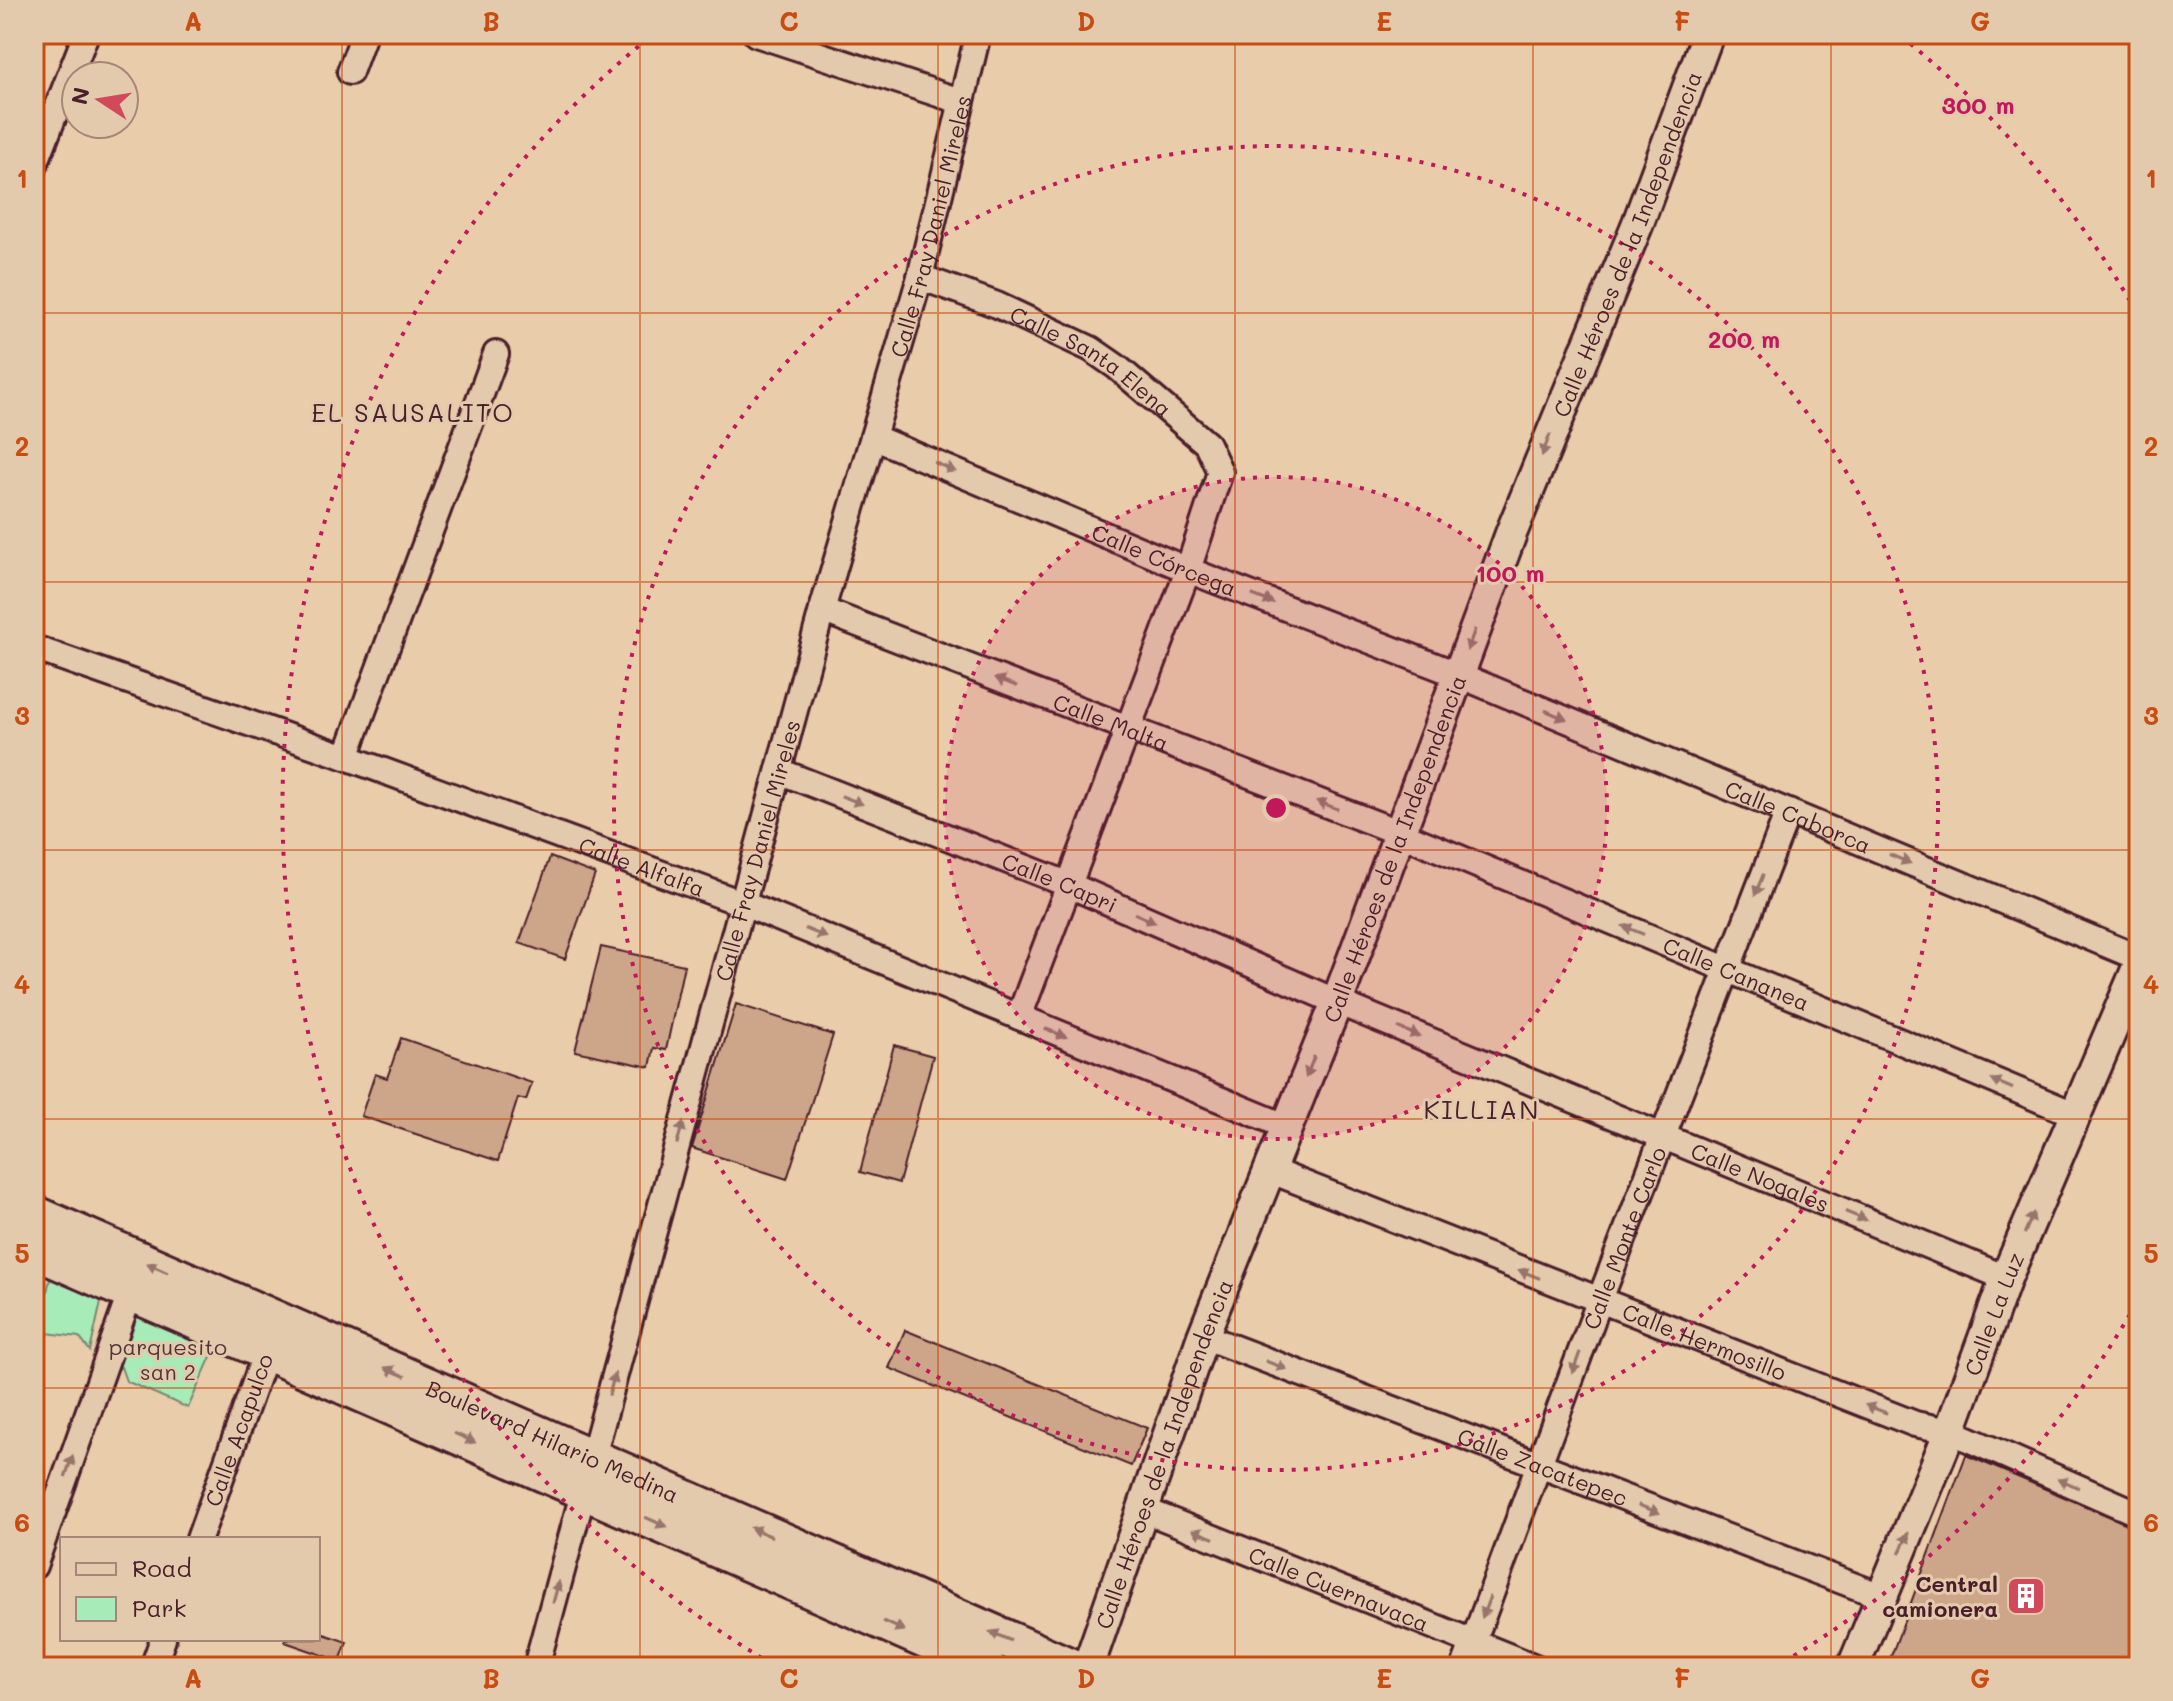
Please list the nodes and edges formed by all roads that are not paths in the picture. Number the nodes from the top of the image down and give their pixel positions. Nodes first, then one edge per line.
1 (86, 34) edge
2 (364, 34) edge
3 (756, 34) edge
4 (978, 34) edge
5 (1708, 34) edge
6 (350, 72) dead end
7 (960, 101) junction
8 (34, 167) edge
9 (920, 277) junction
10 (496, 354) dead end
11 (873, 437) junction
12 (1188, 570) junction
13 (822, 610) junction
14 (34, 648) edge
15 (1459, 675) junction
16 (1127, 729) junction
17 (346, 757) junction
18 (779, 771) junction
19 (1788, 812) junction
20 (1400, 833) junction
21 (1067, 884) junction
22 (744, 904) junction
23 (2139, 958) edge
24 (2139, 965) edge
25 (1726, 968) junction
26 (1337, 1002) junction
27 (1019, 1017) junction
28 (2074, 1114) junction
29 (1285, 1126) junction
30 (1663, 1138) junction
31 (1269, 1170) junction
32 (34, 1214) edge
33 (34, 1250) edge
34 (2006, 1278) junction
35 (130, 1294) junction
36 (1599, 1302) junction
37 (272, 1336) junction
38 (1203, 1336) junction
39 (1950, 1431) junction
40 (1538, 1467) junction
41 (588, 1475) junction
42 (1144, 1510) junction
43 (2139, 1514) edge
44 (200, 1537) edge
45 (34, 1566) edge
46 (1881, 1596) junction
47 (162, 1641) edge
48 (1473, 1642) junction
49 (153, 1667) edge
50 (537, 1667) edge
51 (987, 1667) edge
52 (1071, 1667) edge
53 (1088, 1667) edge
54 (1464, 1667) edge
55 (1535, 1667) edge
56 (1853, 1667) edge

1 - 8 street
2 - 6 street
3 - 7 street
4 - 7 street, Calle Fray Daniel Mireles
5 -> 15 street, Calle Héroes de la Independencia
7 - 9 street, Calle Fray Daniel Mireles
9 - 11 street, Calle Fray Daniel Mireles
9 - 12 street, Calle Santa Elena
10 - 17 street
11 -> 12 street, Calle Córcega
11 - 13 street, Calle Fray Daniel Mireles
12 -> 15 street, Calle Córcega
12 - 16 street
16 -> 13 street, Calle Malta
13 - 18 street, Calle Fray Daniel Mireles
14 - 17 street, Calle Alfalfa
15 -> 19 street, Calle Caborca
15 - 20 street, Calle Héroes de la Independencia
20 -> 16 street, Calle Malta
16 - 21 street
17 - 22 street, Calle Alfalfa
18 -> 21 street, Calle Capri
18 - 22 street, Calle Fray Daniel Mireles
19 -> 23 street, Calle Caborca
19 -> 25 street, Calle Monte Carlo
25 -> 20 street, Calle Cananea
20 - 26 street, Calle Héroes de la Independencia
21 -> 26 street, Calle Capri
21 - 27 street
22 -> 27 street, Calle Alfalfa
41 -> 22 street, Calle Fray Daniel Mireles
24 - 28 street, Calle La Luz
28 -> 25 street, Calle Cananea
25 - 30 street, Calle Monte Carlo
26 -> 29 street, Calle Héroes de la Independencia
26 -> 30 street, Calle Nogales
27 -> 29 street, Calle Alfalfa
34 -> 28 street, Calle La Luz
29 - 31 street, Calle Héroes de la Independencia
30 -> 34 street, Calle Nogales
30 - 36 street, Calle Monte Carlo
36 -> 31 street, Calle Hermosillo
31 - 38 street, Calle Héroes de la Independencia
37 -> 32 main road, Boulevard Hilario Medina
33 - 35 main road, Boulevard Hilario Medina
34 - 39 street, Calle La Luz
35 - 37 main road, Boulevard Hilario Medina
45 -> 35 street
39 -> 36 street, Calle Hermosillo
36 -> 40 street, Calle Monte Carlo
37 - 41 main road, Boulevard Hilario Medina
37 - 44 street, Calle Acapulco
38 -> 40 street, Calle Zacatepec
38 - 42 street, Calle Héroes de la Independencia
43 -> 39 street, Calle Hermosillo
46 -> 39 street, Calle La Luz
40 -> 46 street, Calle Zacatepec
40 -> 48 street, Calle Monte Carlo
50 -> 41 street, Calle Fray Daniel Mireles
41 -> 51 main road, Boulevard Hilario Medina
52 -> 41 main road, Boulevard Hilario Medina
48 -> 42 street, Calle Cuernavaca
42 - 53 street, Calle Héroes de la Independencia
46 - 56 street, Calle La Luz
47 - 49 street
48 - 54 street, Calle Monte Carlo
48 - 55 street, Calle Cuernavaca

